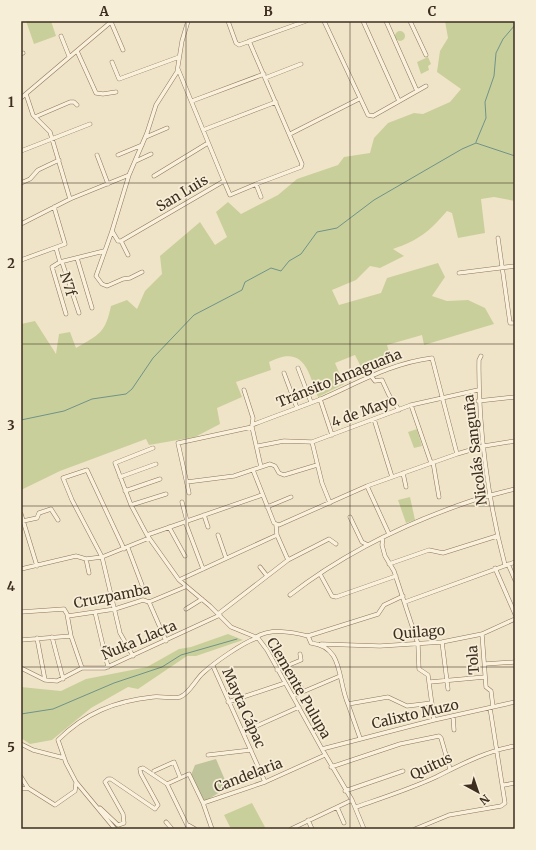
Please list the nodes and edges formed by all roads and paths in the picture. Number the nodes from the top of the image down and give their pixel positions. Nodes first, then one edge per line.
1 (112, 21) edge
2 (188, 21) edge
3 (228, 21) edge
4 (306, 21) edge
5 (324, 21) edge
6 (363, 21) edge
7 (386, 21) edge
8 (410, 21) edge
9 (299, 22) edge
10 (61, 36) dead end
11 (249, 41) junction
12 (122, 50) dead end
13 (77, 51) junction
14 (426, 55) dead end
15 (69, 56) junction
16 (179, 57) junction
17 (112, 62) dead end
18 (301, 64) dead end
19 (178, 69) junction
20 (265, 76) junction
21 (426, 86) dead end
22 (417, 91) junction
23 (116, 92) dead end
24 (26, 94) junction
25 (21, 97) edge
26 (359, 99) junction
27 (192, 101) junction
28 (399, 101) junction
29 (276, 102) junction
30 (77, 105) dead end
31 (35, 117) junction
32 (90, 124) dead end
33 (167, 128) dead end
34 (203, 130) junction
35 (290, 134) junction
36 (145, 138) junction
37 (53, 139) junction
38 (208, 143) junction
39 (142, 145) junction
40 (21, 150) edge
41 (97, 154) dead end
42 (151, 154) dead end
43 (118, 155) dead end
44 (59, 160) junction
45 (136, 161) junction
46 (129, 175) junction
47 (154, 176) dead end
48 (224, 181) junction
49 (21, 183) edge
50 (108, 184) junction
51 (256, 184) junction
52 (261, 197) dead end
53 (70, 199) junction
54 (54, 207) junction
55 (21, 224) edge
56 (112, 231) junction
57 (498, 238) dead end
58 (121, 241) junction
59 (56, 248) junction
60 (104, 251) junction
61 (128, 255) dead end
62 (77, 258) junction
63 (21, 260) edge
64 (61, 262) junction
65 (515, 266) edge
66 (503, 268) junction
67 (142, 272) dead end
68 (459, 273) dead end
69 (92, 308) dead end
70 (79, 313) dead end
71 (66, 314) dead end
72 (515, 323) edge
73 (481, 356) dead end
74 (298, 368) dead end
75 (284, 373) dead end
76 (371, 376) junction
77 (244, 390) dead end
78 (478, 390) junction
79 (515, 397) edge
80 (444, 398) junction
81 (320, 399) junction
82 (478, 401) junction
83 (311, 402) junction
84 (411, 405) junction
85 (297, 408) junction
86 (399, 410) junction
87 (374, 419) junction
88 (252, 426) junction
89 (332, 435) junction
90 (515, 441) edge
91 (312, 442) junction
92 (258, 446) junction
93 (484, 446) junction
94 (153, 448) dead end
95 (457, 454) junction
96 (432, 463) junction
97 (156, 464) dead end
98 (318, 465) junction
99 (262, 467) junction
100 (253, 470) junction
101 (403, 473) junction
102 (120, 477) junction
103 (392, 477) junction
104 (160, 479) dead end
105 (187, 482) junction
106 (367, 486) junction
107 (406, 487) dead end
108 (515, 489) edge
109 (125, 491) junction
110 (189, 492) dead end
111 (166, 494) dead end
112 (262, 495) junction
113 (490, 495) junction
114 (291, 497) dead end
115 (439, 497) dead end
116 (182, 502) dead end
117 (330, 503) junction
118 (131, 505) junction
119 (267, 507) junction
120 (21, 514) edge
121 (204, 515) junction
122 (350, 517) dead end
123 (58, 520) dead end
124 (23, 521) junction
125 (187, 521) junction
126 (276, 525) junction
127 (169, 527) junction
128 (208, 527) dead end
129 (389, 534) junction
130 (277, 535) junction
131 (218, 536) dead end
132 (497, 536) junction
133 (148, 537) junction
134 (383, 537) junction
135 (336, 544) dead end
136 (368, 545) junction
137 (126, 548) junction
138 (185, 556) dead end
139 (102, 557) junction
140 (226, 558) junction
141 (86, 559) junction
142 (288, 560) junction
143 (515, 562) edge
144 (389, 564) junction
145 (506, 564) junction
146 (37, 566) junction
147 (260, 567) dead end
148 (495, 568) junction
149 (21, 569) edge
150 (203, 569) junction
151 (88, 573) dead end
152 (320, 574) junction
153 (267, 576) junction
154 (396, 576) junction
155 (179, 580) junction
156 (515, 580) edge
157 (142, 585) dead end
158 (185, 586) junction
159 (290, 595) dead end
160 (403, 596) junction
161 (202, 599) junction
162 (149, 602) junction
163 (405, 602) junction
164 (114, 609) junction
165 (186, 609) dead end
166 (21, 612) edge
167 (96, 612) junction
168 (219, 614) junction
169 (515, 614) edge
170 (68, 616) junction
171 (515, 619) edge
172 (482, 634) junction
173 (71, 636) junction
174 (308, 636) junction
175 (52, 637) junction
176 (257, 637) junction
177 (37, 638) junction
178 (21, 640) edge
179 (166, 641) junction
180 (442, 642) junction
181 (321, 644) junction
182 (418, 644) junction
183 (300, 654) dead end
184 (133, 656) junction
185 (515, 662) edge
186 (485, 664) junction
187 (213, 666) junction
188 (108, 667) junction
189 (21, 668) edge
190 (82, 668) junction
191 (277, 670) junction
192 (340, 676) junction
193 (485, 677) junction
194 (63, 679) junction
195 (447, 679) junction
196 (45, 680) junction
197 (298, 682) dead end
198 (430, 682) junction
199 (285, 683) junction
200 (448, 689) dead end
201 (303, 692) junction
202 (292, 696) junction
203 (228, 702) junction
204 (515, 702) edge
205 (432, 703) junction
206 (348, 704) junction
207 (299, 707) junction
208 (491, 707) junction
209 (453, 716) junction
210 (434, 720) junction
211 (454, 730) dead end
212 (243, 732) junction
213 (360, 738) junction
214 (21, 744) edge
215 (515, 746) edge
216 (322, 749) junction
217 (251, 750) junction
218 (496, 750) junction
219 (208, 755) dead end
220 (325, 755) junction
221 (64, 758) junction
222 (332, 767) junction
223 (450, 770) junction
224 (154, 771) dead end
225 (403, 771) dead end
226 (21, 777) edge
227 (180, 777) junction
228 (76, 782) junction
229 (265, 782) junction
230 (515, 783) edge
231 (167, 784) junction
232 (504, 785) junction
233 (28, 788) junction
234 (21, 789) edge
235 (345, 791) junction
236 (352, 800) junction
237 (94, 802) junction
238 (204, 803) junction
239 (337, 807) junction
240 (356, 807) junction
241 (308, 820) junction
242 (166, 822) dead end
243 (344, 823) dead end
244 (188, 827) edge
245 (115, 829) edge
246 (172, 829) edge
247 (195, 829) edge
248 (212, 829) edge
249 (291, 829) edge
250 (312, 829) edge
251 (364, 829) edge
252 (414, 829) edge

1 - 12 street
1 - 13 street
2 - 16 street
3 - 11 street
4 - 9 street
5 - 26 street
6 - 28 street
7 - 22 street
8 - 14 street
9 - 11 street
10 - 15 street
11 - 20 street
13 - 15 street
13 - 23 street
15 - 24 street
16 - 17 street
16 - 19 street
18 - 20 street
19 - 27 street, San Luis
19 - 36 street
20 - 27 street
20 - 29 street
21 - 22 street
22 - 28 street
24 - 25 street
24 - 31 street
26 - 28 street
26 - 35 street
27 - 34 street, San Luis
29 - 34 street
29 - 35 street
30 - 31 street
31 - 37 street
32 - 37 street
33 - 36 street
34 - 38 street, San Luis
35 - 51 street
36 - 39 street
37 - 40 street
37 - 44 street
38 - 47 street
38 - 48 street, San Luis
39 - 43 street
39 - 45 street
41 - 50 street
42 - 45 street
44 - 49 street
44 - 53 street
45 - 46 street
46 - 50 street
46 - 56 street
48 - 51 street
48 - 58 street, San Luis
50 - 53 street
51 - 52 street
53 - 54 street
54 - 55 street
54 - 59 street
56 - 58 street
56 - 60 street
57 - 66 street
58 - 61 street
59 - 63 street
59 - 64 street
60 - 62 street, N7f
60 - 67 street
62 - 64 street, N7f
62 - 69 street
64 - 70 street
64 - 71 street, N7f
65 - 66 street
66 - 68 street
66 - 72 street
73 - 78 street, Nicolás Sanguña
74 - 83 street
75 - 85 street
76 - 80 street, Tránsito Amaguaña
76 - 81 street, Tránsito Amaguaña
76 - 86 street
77 - 88 street
78 - 80 street, 4 de Mayo
78 - 82 street, Nicolás Sanguña
79 - 82 street
80 - 84 street, 4 de Mayo
80 - 95 street
81 - 83 street, Tránsito Amaguaña
81 - 89 street
82 - 93 street, Nicolás Sanguña
83 - 85 street, Tránsito Amaguaña
84 - 86 street, 4 de Mayo
84 - 96 street
85 - 88 street, Tránsito Amaguaña
86 - 87 street, 4 de Mayo
87 - 89 street, 4 de Mayo
87 - 103 street
88 - 92 street
88 - 105 street, Tránsito Amaguaña
89 - 91 street, 4 de Mayo
90 - 93 street
91 - 92 street, 4 de Mayo
91 - 98 street
92 - 99 street
93 - 95 street
93 - 113 street, Nicolás Sanguña
94 - 102 street, Clemente Pulupa
95 - 96 street
96 - 101 street
96 - 115 street
97 - 102 street
98 - 99 street
98 - 117 street
99 - 100 street
100 - 105 street
100 - 112 street
101 - 103 street
101 - 107 street
102 - 109 street, Clemente Pulupa
103 - 106 street
104 - 109 street
105 - 110 street
106 - 117 street
106 - 129 street
108 - 113 street
109 - 118 street, Clemente Pulupa
111 - 118 street
112 - 119 street
112 - 121 street
113 - 129 street
113 - 132 street, Nicolás Sanguña
114 - 119 street
116 - 125 street
117 - 126 street
118 - 133 street, Clemente Pulupa
119 - 126 street
120 - 124 street
121 - 125 street
121 - 128 street
122 - 136 street
123 - 124 street
124 - 146 street
125 - 127 street
125 - 150 street
126 - 130 street
127 - 133 street
127 - 138 street
129 - 134 street
130 - 140 street
130 - 142 street
131 - 140 street
132 - 144 street
132 - 145 street, Nicolás Sanguña
133 - 137 street
133 - 155 street, Clemente Pulupa
134 - 136 street
134 - 144 street
135 - 142 street, Ñuka Llacta
136 - 152 street
137 - 139 street
137 - 139 street
137 - 157 street
139 - 141 street
139 - 164 street
140 - 150 street
141 - 146 street
141 - 151 street
142 - 153 street, Ñuka Llacta
143 - 145 street
144 - 154 street
145 - 148 street
145 - 156 street, Nicolás Sanguña
146 - 149 street
147 - 153 street
148 - 163 street
148 - 169 street
150 - 155 street
152 - 154 street
152 - 159 street
153 - 168 street, Ñuka Llacta
154 - 160 street
155 - 158 street, Clemente Pulupa
158 - 161 street, Clemente Pulupa
158 - 162 street, Cruzpamba
160 - 163 street
160 - 174 street
161 - 165 street
161 - 168 street, Clemente Pulupa
162 - 164 street, Cruzpamba
162 - 179 street
163 - 182 street
164 - 167 street, Cruzpamba
164 - 184 street
166 - 170 street, Cruzpamba
167 - 170 street, Cruzpamba
167 - 188 street
168 - 176 street, Clemente Pulupa
168 - 179 street, Ñuka Llacta
170 - 173 street
171 - 172 street, Quilago
172 - 180 street, Quilago
172 - 186 street, Tola
173 - 175 street
173 - 190 street
174 - 176 street
174 - 181 street
175 - 177 street
175 - 194 street
176 - 187 street
176 - 191 street, Clemente Pulupa
177 - 178 street
177 - 196 street
179 - 184 street, Ñuka Llacta
180 - 182 street, Quilago
180 - 195 street
181 - 182 street, Quilago
181 - 192 street
182 - 198 street
183 - 191 street
184 - 188 street, Ñuka Llacta
185 - 186 street
186 - 193 street, Tola
187 - 203 street, Mayta Cápac
187 - 221 street
188 - 190 street, Ñuka Llacta
189 - 196 street, Ñuka Llacta
190 - 194 street, Ñuka Llacta
191 - 199 street, Clemente Pulupa
192 - 201 street
192 - 206 street
193 - 195 street
193 - 208 street, Tola
194 - 196 street, Ñuka Llacta
195 - 198 street
195 - 200 street
197 - 201 street
198 - 205 street
199 - 202 street, Clemente Pulupa
199 - 203 street
201 - 202 street
202 - 207 street, Clemente Pulupa
203 - 212 street, Mayta Cápac
204 - 208 street, Calixto Muzo
205 - 206 street
205 - 210 street
206 - 213 street
207 - 212 street
207 - 216 street, Clemente Pulupa
208 - 209 street, Calixto Muzo
208 - 218 street, Tola
209 - 210 street, Calixto Muzo
209 - 211 street
210 - 213 street, Calixto Muzo
212 - 217 street, Mayta Cápac
213 - 216 street, Calixto Muzo
214 - 221 street
215 - 218 street, Quitus
216 - 220 street, Clemente Pulupa
217 - 219 street
217 - 229 street, Mayta Cápac
218 - 223 street, Quitus
218 - 232 street, Tola
220 - 222 street, Clemente Pulupa
220 - 229 street, Candelaria
221 - 228 street
222 - 223 street
222 - 235 street, Clemente Pulupa
223 - 240 street, Quitus
224 - 227 street
225 - 235 street
226 - 233 street
227 - 231 street
227 - 238 street
228 - 233 street
228 - 237 street
229 - 238 street, Candelaria
230 - 232 street
231 - 237 street
231 - 244 street
232 - 252 street, Tola
233 - 234 street
235 - 236 street, Clemente Pulupa
236 - 239 street
236 - 240 street, Clemente Pulupa
237 - 245 street
238 - 248 street, Candelaria
239 - 241 street
239 - 243 street
240 - 251 street, Clemente Pulupa
241 - 249 street
241 - 250 street
242 - 246 street
244 - 247 street

